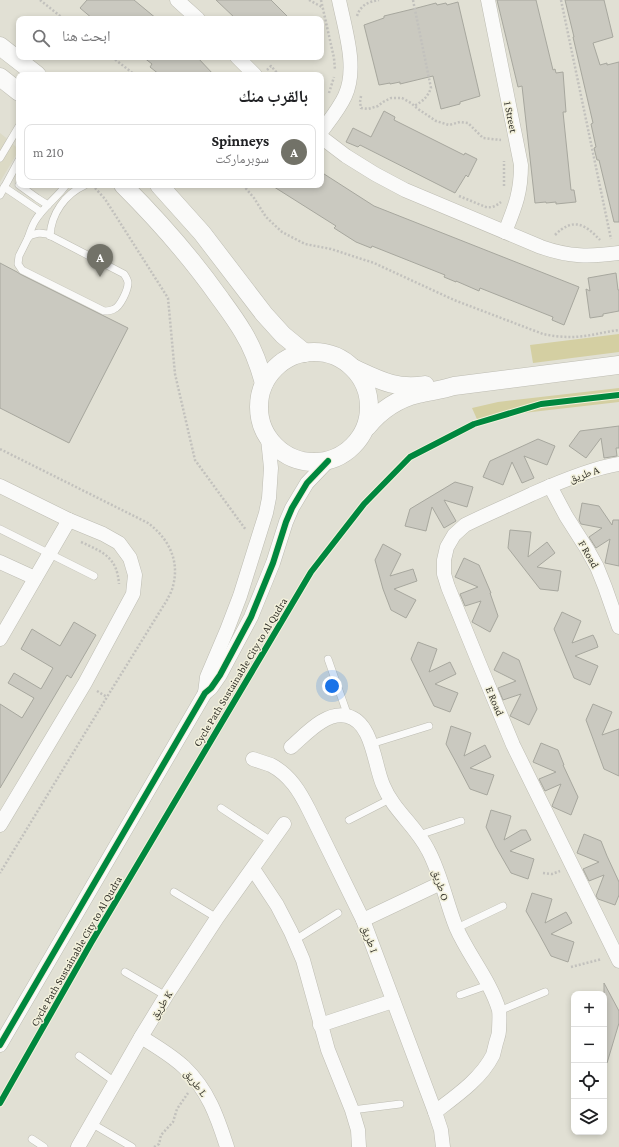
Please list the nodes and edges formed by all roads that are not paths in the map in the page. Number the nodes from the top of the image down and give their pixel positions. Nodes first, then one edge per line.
1 (177, 0) edge
2 (339, 0) edge
3 (488, 0) edge
4 (195, 16) edge
5 (0, 46) edge
6 (16, 59) edge
7 (18, 60) edge
8 (242, 60) edge
9 (33, 72) edge
10 (259, 72) edge
11 (0, 77) edge
12 (16, 90) edge
13 (324, 128) edge
14 (16, 131) edge
15 (324, 139) edge
16 (1, 154) edge
17 (16, 165) edge
18 (9, 178) junction
19 (16, 183) edge
20 (4, 187) junction
21 (23, 188) edge
22 (64, 188) edge
23 (80, 188) edge
24 (126, 188) edge
25 (162, 188) edge
26 (60, 194) junction
27 (0, 195) edge
28 (65, 200) junction
29 (48, 205) junction
30 (41, 212) junction
31 (505, 232) junction
32 (50, 236) junction
33 (28, 238) junction
34 (619, 253) edge
35 (305, 353) junction
36 (619, 365) edge
37 (353, 368) junction
38 (264, 383) junction
39 (454, 386) junction
40 (367, 427) junction
41 (268, 439) junction
42 (328, 461) junction
43 (619, 464) edge
44 (0, 486) edge
45 (550, 486) junction
46 (69, 520) junction
47 (0, 529) edge
48 (50, 554) junction
49 (0, 562) edge
50 (94, 576) dead end
51 (35, 578) junction
52 (619, 627) edge
53 (0, 639) edge
54 (328, 659) dead end
55 (205, 693) junction
56 (348, 716) junction
57 (429, 726) dead end
58 (371, 744) junction
59 (291, 747) dead end
60 (253, 759) dead end
61 (390, 799) junction
62 (221, 808) dead end
63 (349, 820) dead end
64 (461, 821) dead end
65 (284, 824) dead end
66 (0, 825) edge
67 (419, 835) junction
68 (271, 841) junction
69 (253, 869) junction
70 (441, 883) junction
71 (174, 892) dead end
72 (503, 906) dead end
73 (338, 913) dead end
74 (217, 918) junction
75 (363, 920) junction
76 (457, 928) junction
77 (295, 940) junction
78 (618, 958) edge
79 (125, 972) dead end
80 (488, 985) junction
81 (545, 992) dead end
82 (460, 995) dead end
83 (166, 996) junction
84 (393, 1001) junction
85 (499, 1012) junction
86 (320, 1025) junction
87 (141, 1037) junction
88 (0, 1045) edge
89 (79, 1056) dead end
90 (115, 1082) junction
91 (400, 1104) dead end
92 (352, 1110) junction
93 (435, 1112) junction
94 (92, 1123) junction
95 (32, 1139) dead end
96 (44, 1147) edge
97 (78, 1147) edge
98 (132, 1147) edge
99 (227, 1147) edge
100 (359, 1147) edge
101 (443, 1147) edge

1 - 4 street
2 - 13 street
3 - 31 street, 1 Street
5 - 6 street
7 - 9 street
8 - 10 street
11 - 12 street
14 - 16 lane
15 - 31 street
17 - 18 lane
18 - 19 lane
18 - 20 lane
20 - 27 lane
20 - 30 lane
21 - 29 lane
22 - 26 lane
23 - 28 lane
24 - 38 street
25 - 35 street
26 - 28 lane
26 - 29 lane
28 - 32 lane
29 - 30 lane
30 - 33 lane
31 - 34 street
32 - 33 lane
32 - 33 lane
35 - 37 street
35 - 38 street
36 - 39 street
37 - 39 street
37 - 40 street
38 - 41 street
39 - 40 street
40 - 42 street
41 - 42 street
41 - 55 street
42 - 55 street
43 - 45 street, طريق A
44 - 46 street
45 - 52 street, F Road
45 - 78 street, E Road
46 - 48 street
46 - 66 street
47 - 48 lane
48 - 50 lane
48 - 51 street
49 - 51 street
51 - 53 street
54 - 56 lane
55 - 88 street
56 - 58 street, طريق O
56 - 59 street
57 - 58 lane
58 - 61 street, طريق O
60 - 75 street, طريق I
61 - 63 lane
61 - 67 street, طريق O
62 - 68 lane
64 - 67 lane
65 - 68 street, طريق K
67 - 70 street, طريق O
68 - 69 street, طريق K
69 - 74 street, طريق K
69 - 77 street
70 - 75 street
70 - 76 street, طريق O
71 - 74 lane
72 - 76 lane
73 - 77 lane
74 - 83 street, طريق K
75 - 84 street, طريق I
76 - 80 street, طريق O
77 - 86 street
79 - 83 lane
80 - 82 lane
80 - 85 street, طريق O
81 - 85 lane
83 - 87 street, طريق K
84 - 86 street
84 - 93 street, طريق I
85 - 93 street, طريق O
86 - 92 street
87 - 90 street, طريق K
87 - 99 street, طريق L
89 - 90 lane
90 - 94 street, طريق K
91 - 92 lane
92 - 100 street
93 - 101 street, طريق I
94 - 97 street, طريق K
94 - 98 lane
95 - 96 lane

